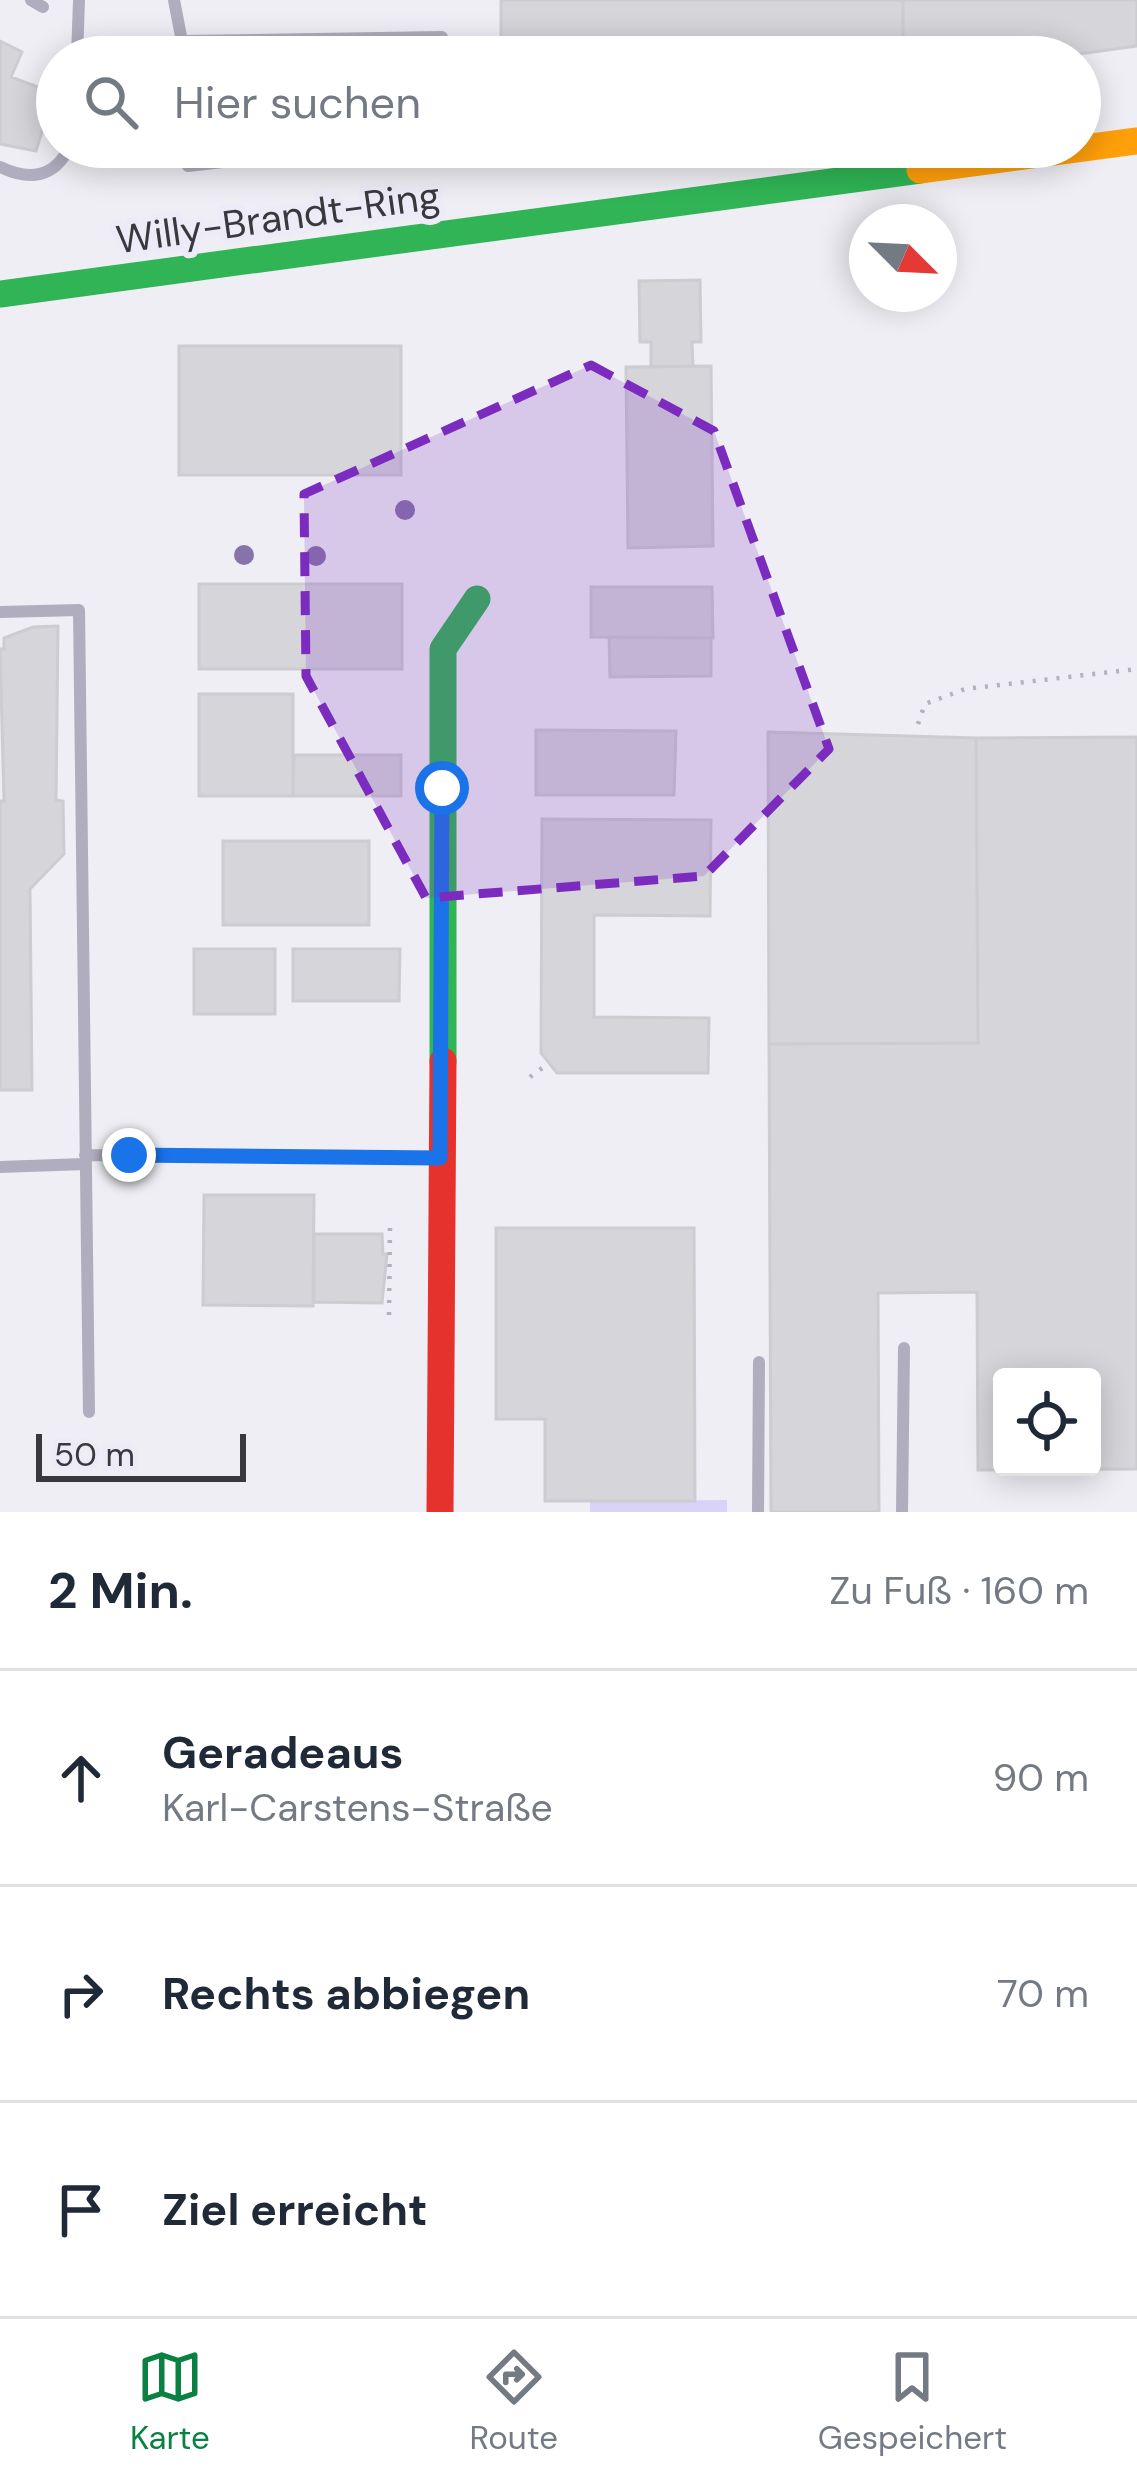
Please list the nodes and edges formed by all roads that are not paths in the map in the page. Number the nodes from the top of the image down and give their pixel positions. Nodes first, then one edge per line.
1 (79, 0) edge
2 (174, 0) edge
3 (78, 36) edge
4 (184, 36) edge
5 (1137, 141) edge
6 (1101, 146) edge
7 (0, 167) edge
8 (53, 168) edge
9 (936, 168) edge
10 (0, 294) edge
11 (477, 599) dead end
12 (0, 612) edge
13 (440, 1158) junction
14 (85, 1160) junction
15 (0, 1167) edge
16 (904, 1348) dead end
17 (759, 1362) dead end
18 (89, 1412) dead end
19 (440, 1512) edge
20 (758, 1512) edge
21 (902, 1512) edge

1 - 3 lane
2 - 4 lane
5 - 6 street, Willy-Brandt-Ring
7 - 8 lane
9 - 10 street, Willy-Brandt-Ring
11 - 13 street
12 - 14 lane
13 - 14 lane
13 - 19 street
14 - 15 lane
14 - 18 lane
16 - 21 lane
17 - 20 lane

